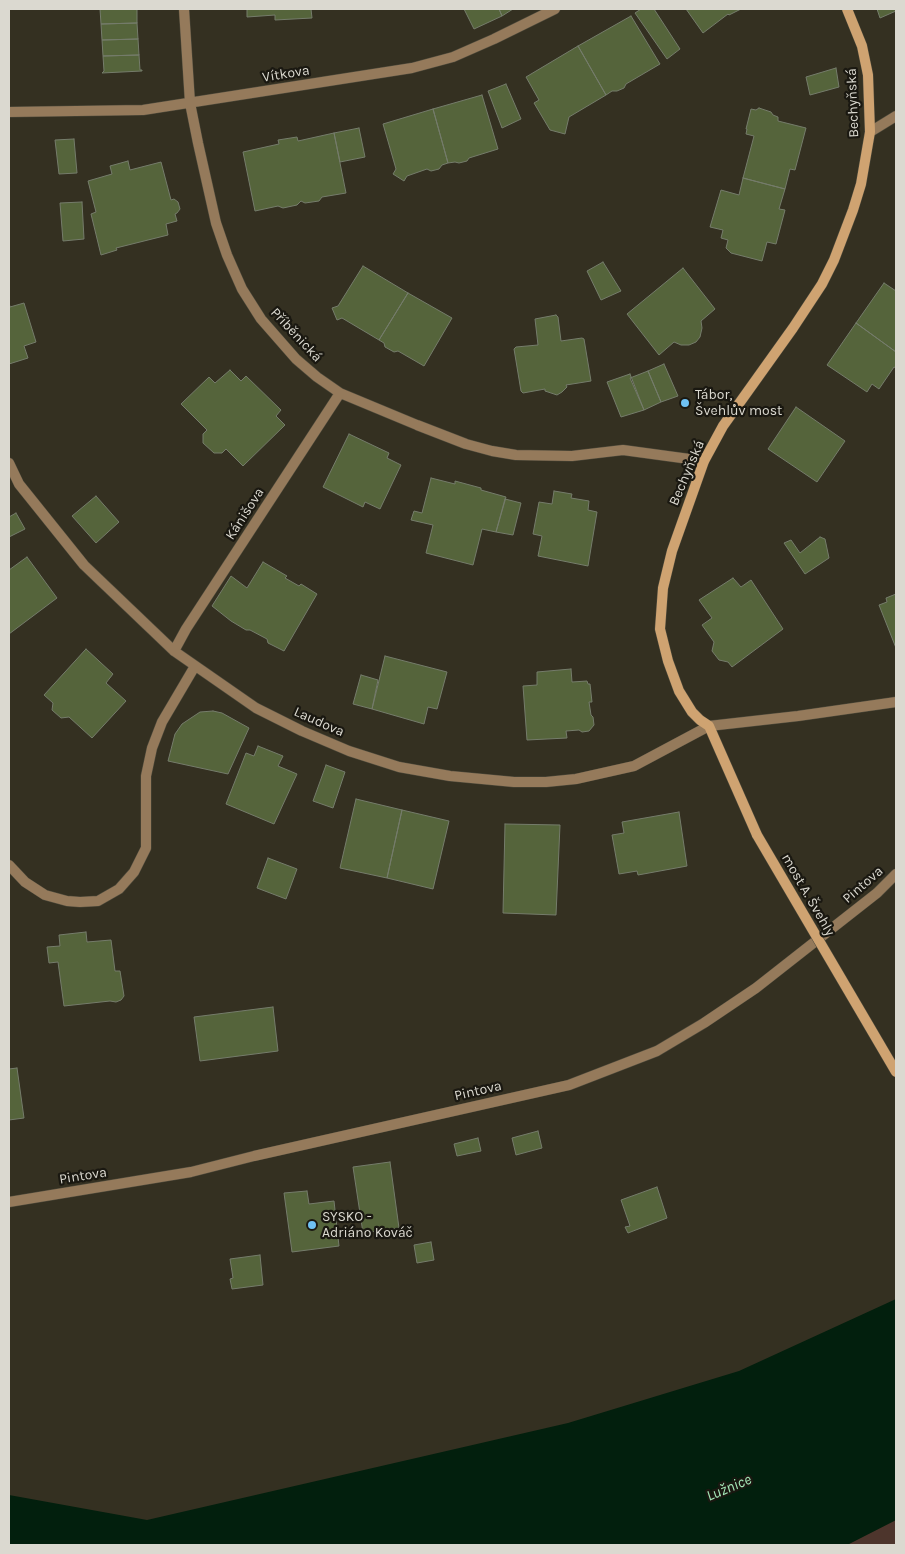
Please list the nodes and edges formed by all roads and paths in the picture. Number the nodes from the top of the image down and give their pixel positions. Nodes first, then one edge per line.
1 (184, 9) edge
2 (555, 9) edge
3 (847, 9) edge
4 (190, 102) junction
5 (9, 112) edge
6 (896, 116) edge
7 (870, 132) junction
8 (340, 393) junction
9 (704, 461) junction
10 (9, 463) edge
11 (174, 651) junction
12 (195, 666) junction
13 (896, 702) edge
14 (709, 726) junction
15 (9, 865) edge
16 (896, 874) edge
17 (896, 1072) edge
18 (9, 1202) edge

1 - 4 street, Příběnická
2 - 4 street, Vítkova
3 - 7 main road, Bechyňská
4 - 5 street, Vítkova
4 - 8 street, Příběnická
6 - 7 street
7 - 9 main road, Bechyňská
8 - 9 street, Příběnická
8 - 11 street, Kánišova
9 - 14 main road, Bechyňská
10 - 11 street, Laudova
11 - 12 street, Laudova
12 - 14 street, Laudova
12 - 15 street
13 - 14 street
14 - 17 main road, most A. Švehly, bridge
16 - 18 street, Pintova

